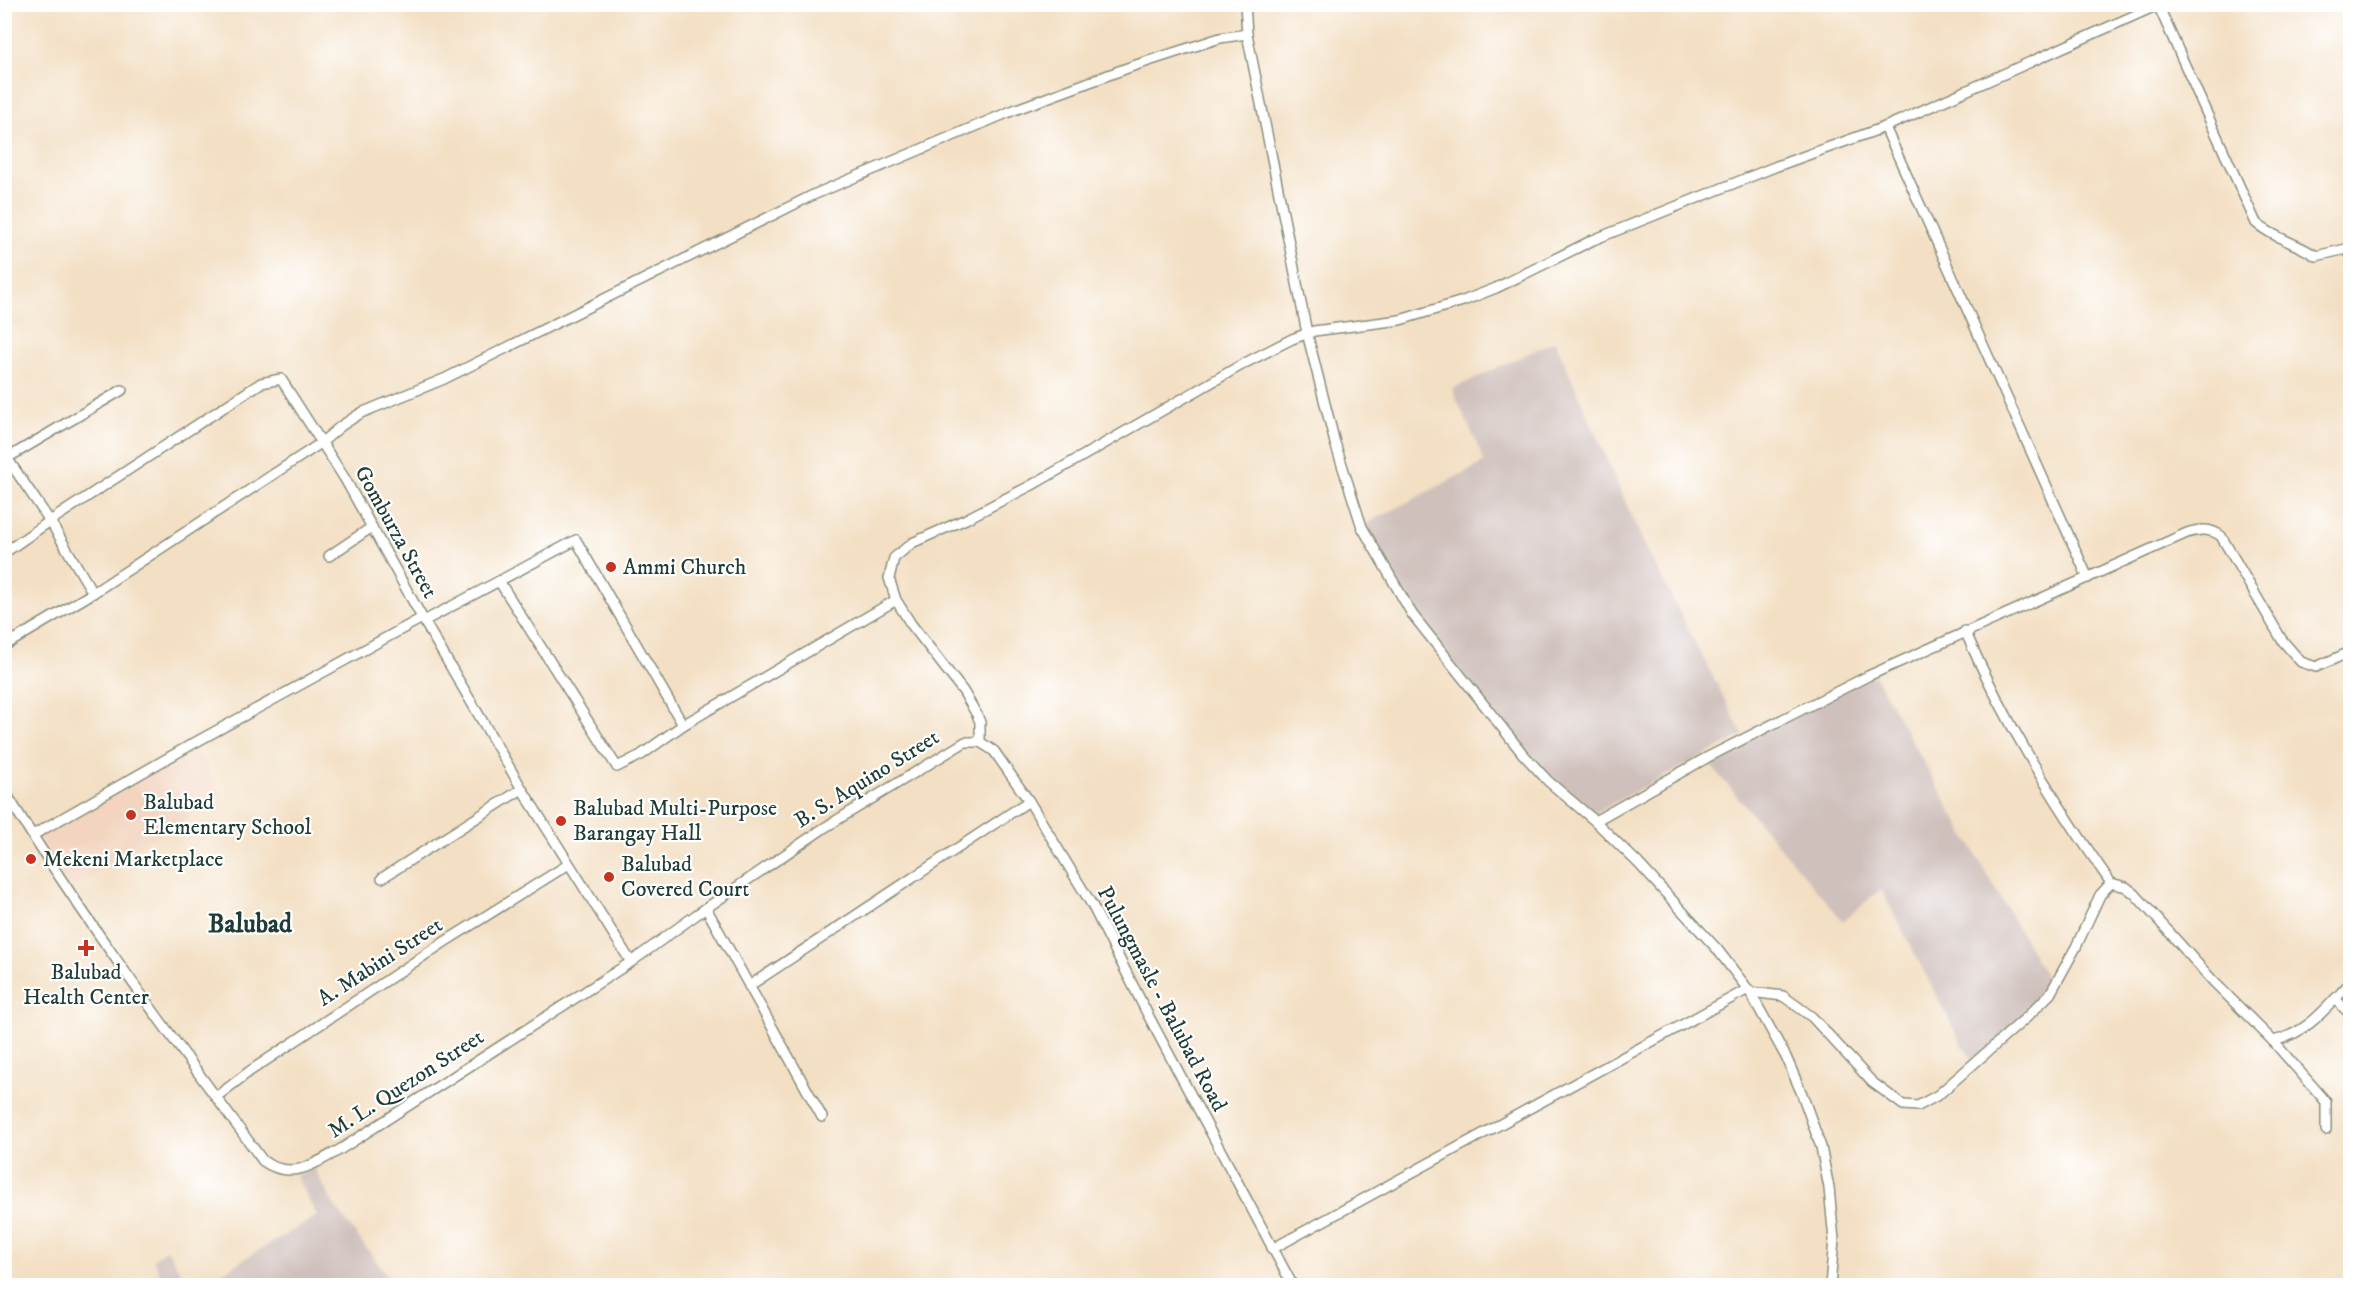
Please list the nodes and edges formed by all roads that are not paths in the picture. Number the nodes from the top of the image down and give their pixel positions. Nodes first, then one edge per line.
1 (1245, 4) edge
2 (2159, 5) edge
3 (1247, 34) junction
4 (1885, 127) junction
5 (2350, 254) edge
6 (1306, 333) junction
7 (122, 390) dead end
8 (321, 443) junction
9 (6, 459) edge
10 (50, 521) junction
11 (372, 527) junction
12 (4, 553) edge
13 (328, 556) dead end
14 (2088, 578) junction
15 (499, 581) junction
16 (93, 593) junction
17 (896, 600) junction
18 (423, 620) junction
19 (1965, 632) junction
20 (4, 646) edge
21 (2350, 652) edge
22 (683, 725) junction
23 (980, 742) junction
24 (522, 789) junction
25 (4, 790) edge
26 (1029, 801) junction
27 (1595, 821) junction
28 (33, 835) junction
29 (569, 864) junction
30 (382, 878) dead end
31 (2111, 883) junction
32 (706, 908) junction
33 (631, 962) junction
34 (2350, 984) edge
35 (749, 986) junction
36 (1749, 991) junction
37 (2335, 999) junction
38 (2350, 1014) edge
39 (2273, 1041) junction
40 (216, 1097) junction
41 (822, 1117) dead end
42 (2326, 1130) dead end
43 (1272, 1249) junction
44 (1293, 1286) edge
45 (1830, 1286) edge

1 - 3 street
2 - 4 street
2 - 5 street
3 - 6 street
3 - 8 street
4 - 6 street
4 - 14 street
6 - 17 street
6 - 27 street
7 - 9 street
8 - 10 street, Gomburza Street
8 - 11 street, Gomburza Street
8 - 16 street
9 - 10 street
10 - 12 street
10 - 16 street
11 - 13 street
11 - 18 street, Gomburza Street
14 - 19 street
14 - 21 street
15 - 18 street
15 - 22 street
15 - 22 street
16 - 20 street
17 - 22 street
17 - 23 street
18 - 24 street, Gomburza Street
18 - 28 street
19 - 27 street
19 - 31 street
23 - 26 street, Pulungmasle - Balubad Road
23 - 32 street, B. S. Aquino Street
24 - 29 street, Gomburza Street
24 - 30 street
25 - 28 street, M. L. Quezon Street
26 - 35 street
26 - 43 street, Pulungmasle - Balubad Road
27 - 36 street
28 - 40 street, M. L. Quezon Street
29 - 33 street, Gomburza Street
29 - 40 street, A. Mabini Street
31 - 36 street
31 - 39 street
32 - 33 street, B. S. Aquino Street
32 - 35 street
33 - 40 street, M. L. Quezon Street
34 - 37 street
35 - 41 street
36 - 43 street
36 - 45 street
37 - 38 street
37 - 39 street
39 - 42 street
43 - 44 street, Pulungmasle - Balubad Road

